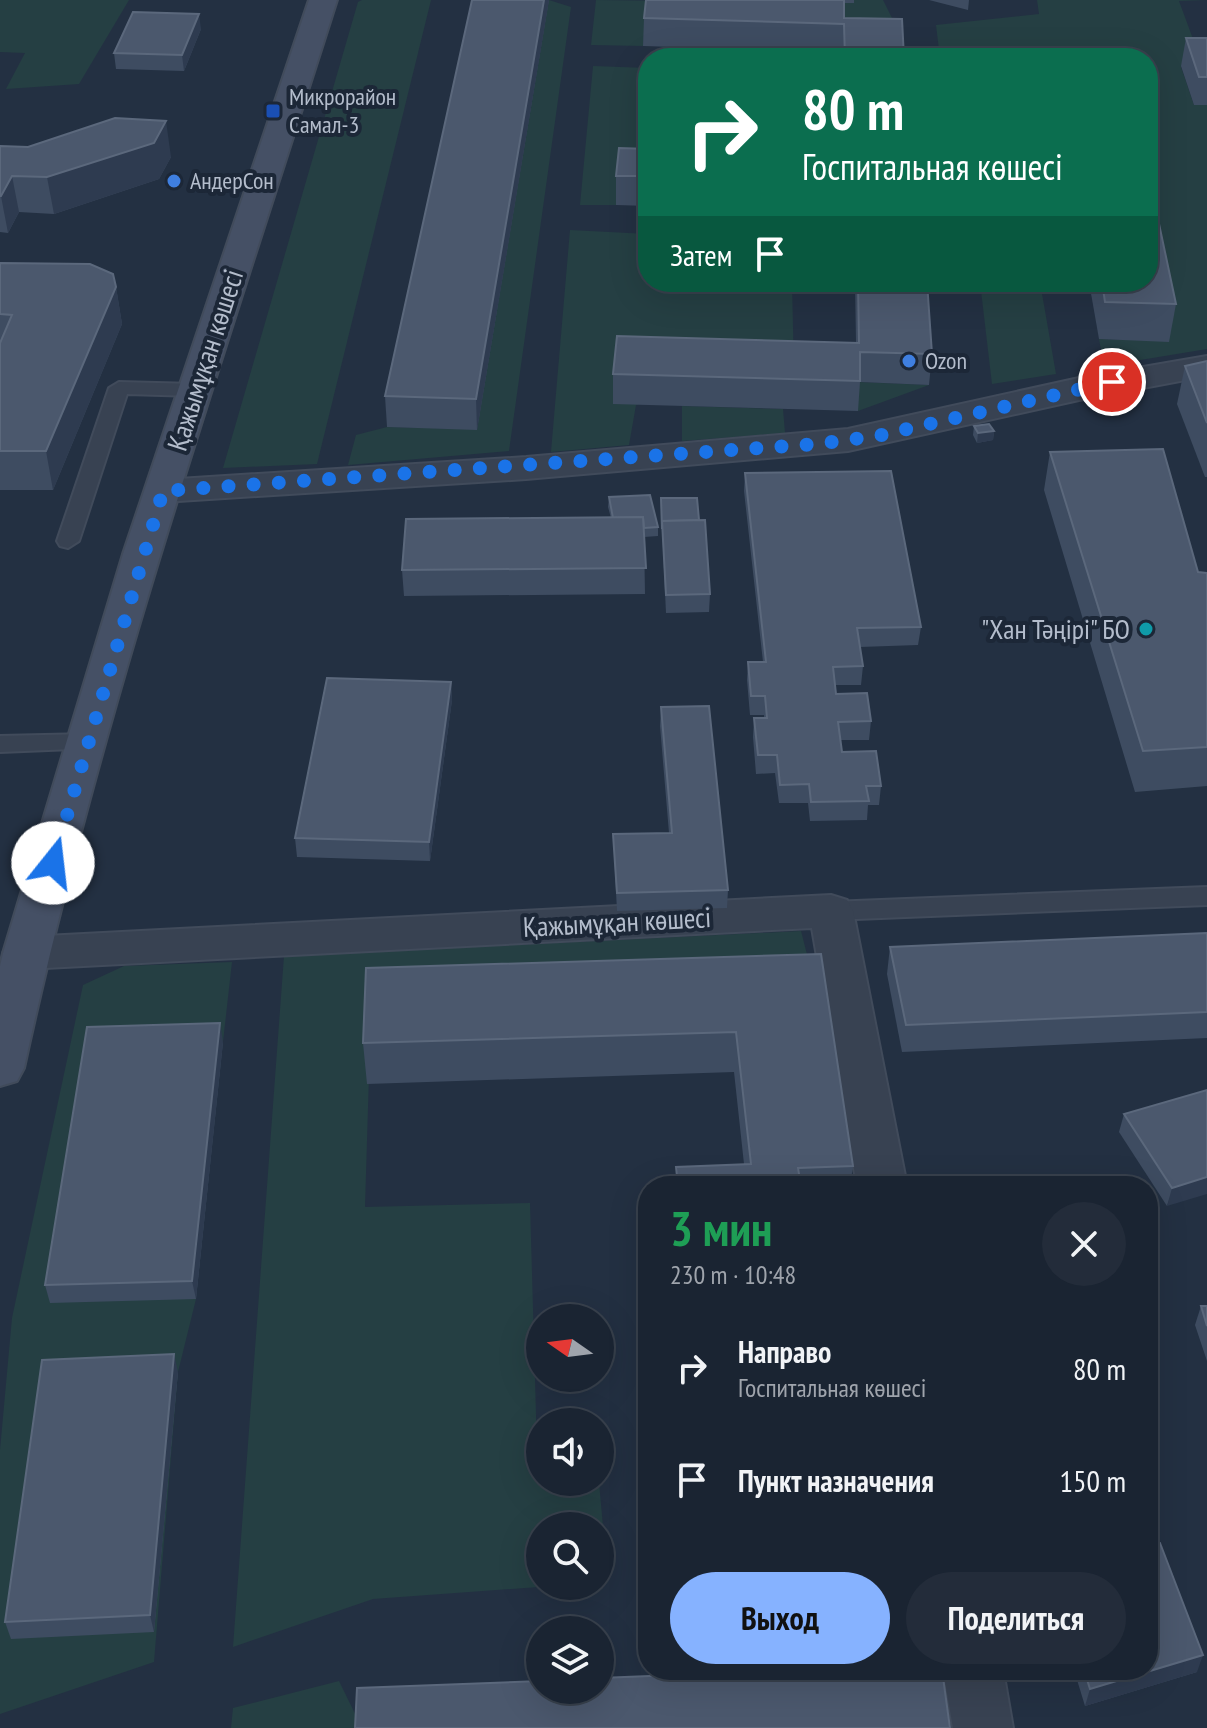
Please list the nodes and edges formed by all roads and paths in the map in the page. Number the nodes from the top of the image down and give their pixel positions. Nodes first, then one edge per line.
1 (323, 0) edge
2 (1207, 366) edge
3 (195, 390) junction
4 (163, 491) junction
5 (68, 541) dead end
6 (88, 742) junction
7 (0, 744) edge
8 (1207, 896) edge
9 (831, 911) junction
10 (26, 953) junction
11 (2, 1052) edge
12 (880, 1176) edge
13 (975, 1680) edge
14 (983, 1728) edge

1 - 3 street, Қажымұқан көшесі
2 - 4 street
3 - 4 street, Қажымұқан көшесі
3 - 5 lane
4 - 6 street, Қажымұқан көшесі
6 - 7 lane
6 - 10 street, Қажымұқан көшесі
8 - 9 lane, Қажымұқан көшесі
9 - 10 street, Қажымұқан көшесі
9 - 12 street
10 - 11 street, Қажымұқан көшесі
13 - 14 street

